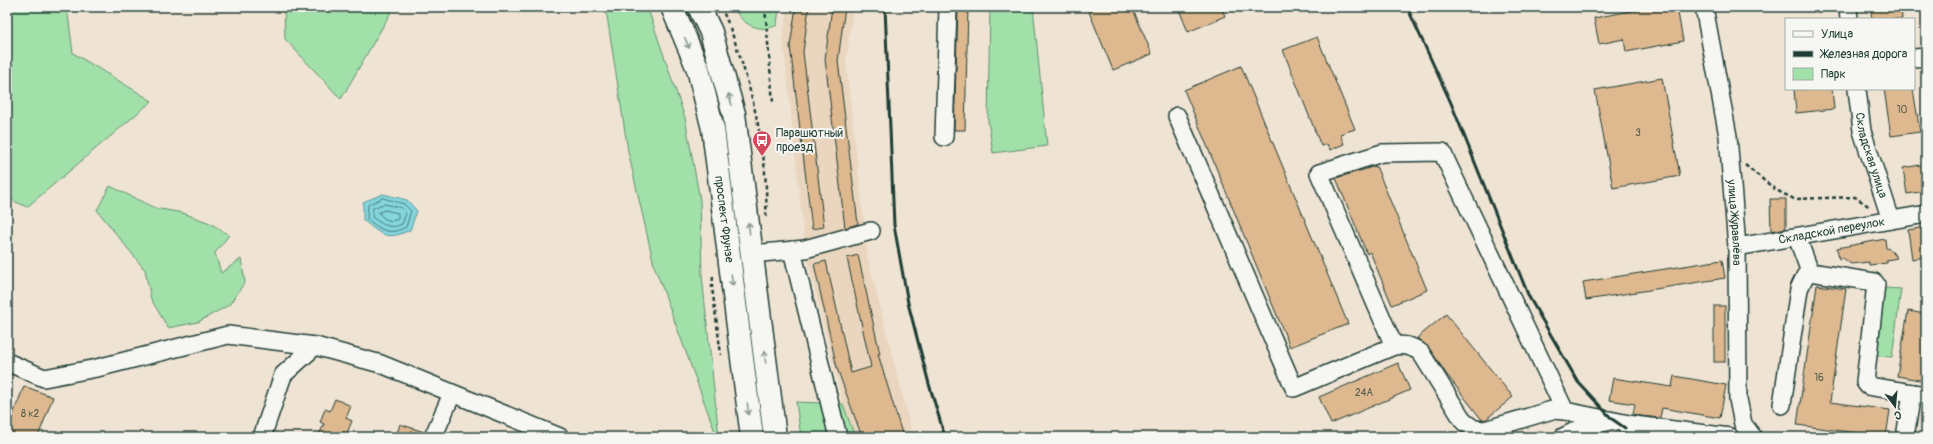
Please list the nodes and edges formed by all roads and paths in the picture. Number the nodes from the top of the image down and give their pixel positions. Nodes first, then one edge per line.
1 (672, 7) edge
2 (699, 7) edge
3 (765, 7) edge
4 (948, 7) edge
5 (1704, 7) edge
6 (1848, 7) edge
7 (1849, 18) edge
8 (1926, 57) edge
9 (1915, 58) edge
10 (1857, 90) edge
11 (773, 103) dead end
12 (1177, 116) dead end
13 (944, 137) dead end
14 (1742, 162) dead end
15 (1926, 214) edge
16 (1891, 220) junction
17 (871, 231) dead end
18 (1797, 237) junction
19 (1737, 247) junction
20 (792, 250) junction
21 (752, 254) junction
22 (1810, 272) junction
23 (316, 346) junction
24 (1394, 346) junction
25 (7, 362) edge
26 (452, 394) junction
27 (1919, 394) edge
28 (1782, 405) dead end
29 (1565, 411) junction
30 (1611, 420) junction
31 (262, 437) edge
32 (433, 437) edge
33 (560, 437) edge
34 (752, 437) edge
35 (775, 437) edge
36 (838, 437) edge
37 (1563, 437) edge
38 (1730, 437) edge
39 (1753, 437) edge
40 (1905, 437) edge

1 -> 34 main road, проспект Фрунзе
21 -> 2 main road, проспект Фрунзе
3 - 11 path
4 - 13 street
5 - 19 street, улица Журавлёва
6 - 7 street
8 - 9 street
10 - 16 street, Складская улица
12 - 24 street
14 - 16 path
15 - 16 street, Складской переулок
16 - 18 street, Складской переулок
17 - 20 street
18 - 19 street, Складской переулок
18 - 22 street
19 - 39 street, улица Журавлёва
20 - 21 street
20 - 36 street
35 -> 21 main road, проспект Фрунзе
22 - 27 street
22 - 28 street
23 - 25 street
23 - 26 street
23 - 31 street
24 - 29 street
24 - 29 street
26 - 32 street
26 - 33 street
27 - 40 street
29 - 30 street
30 - 37 street
30 - 38 street

